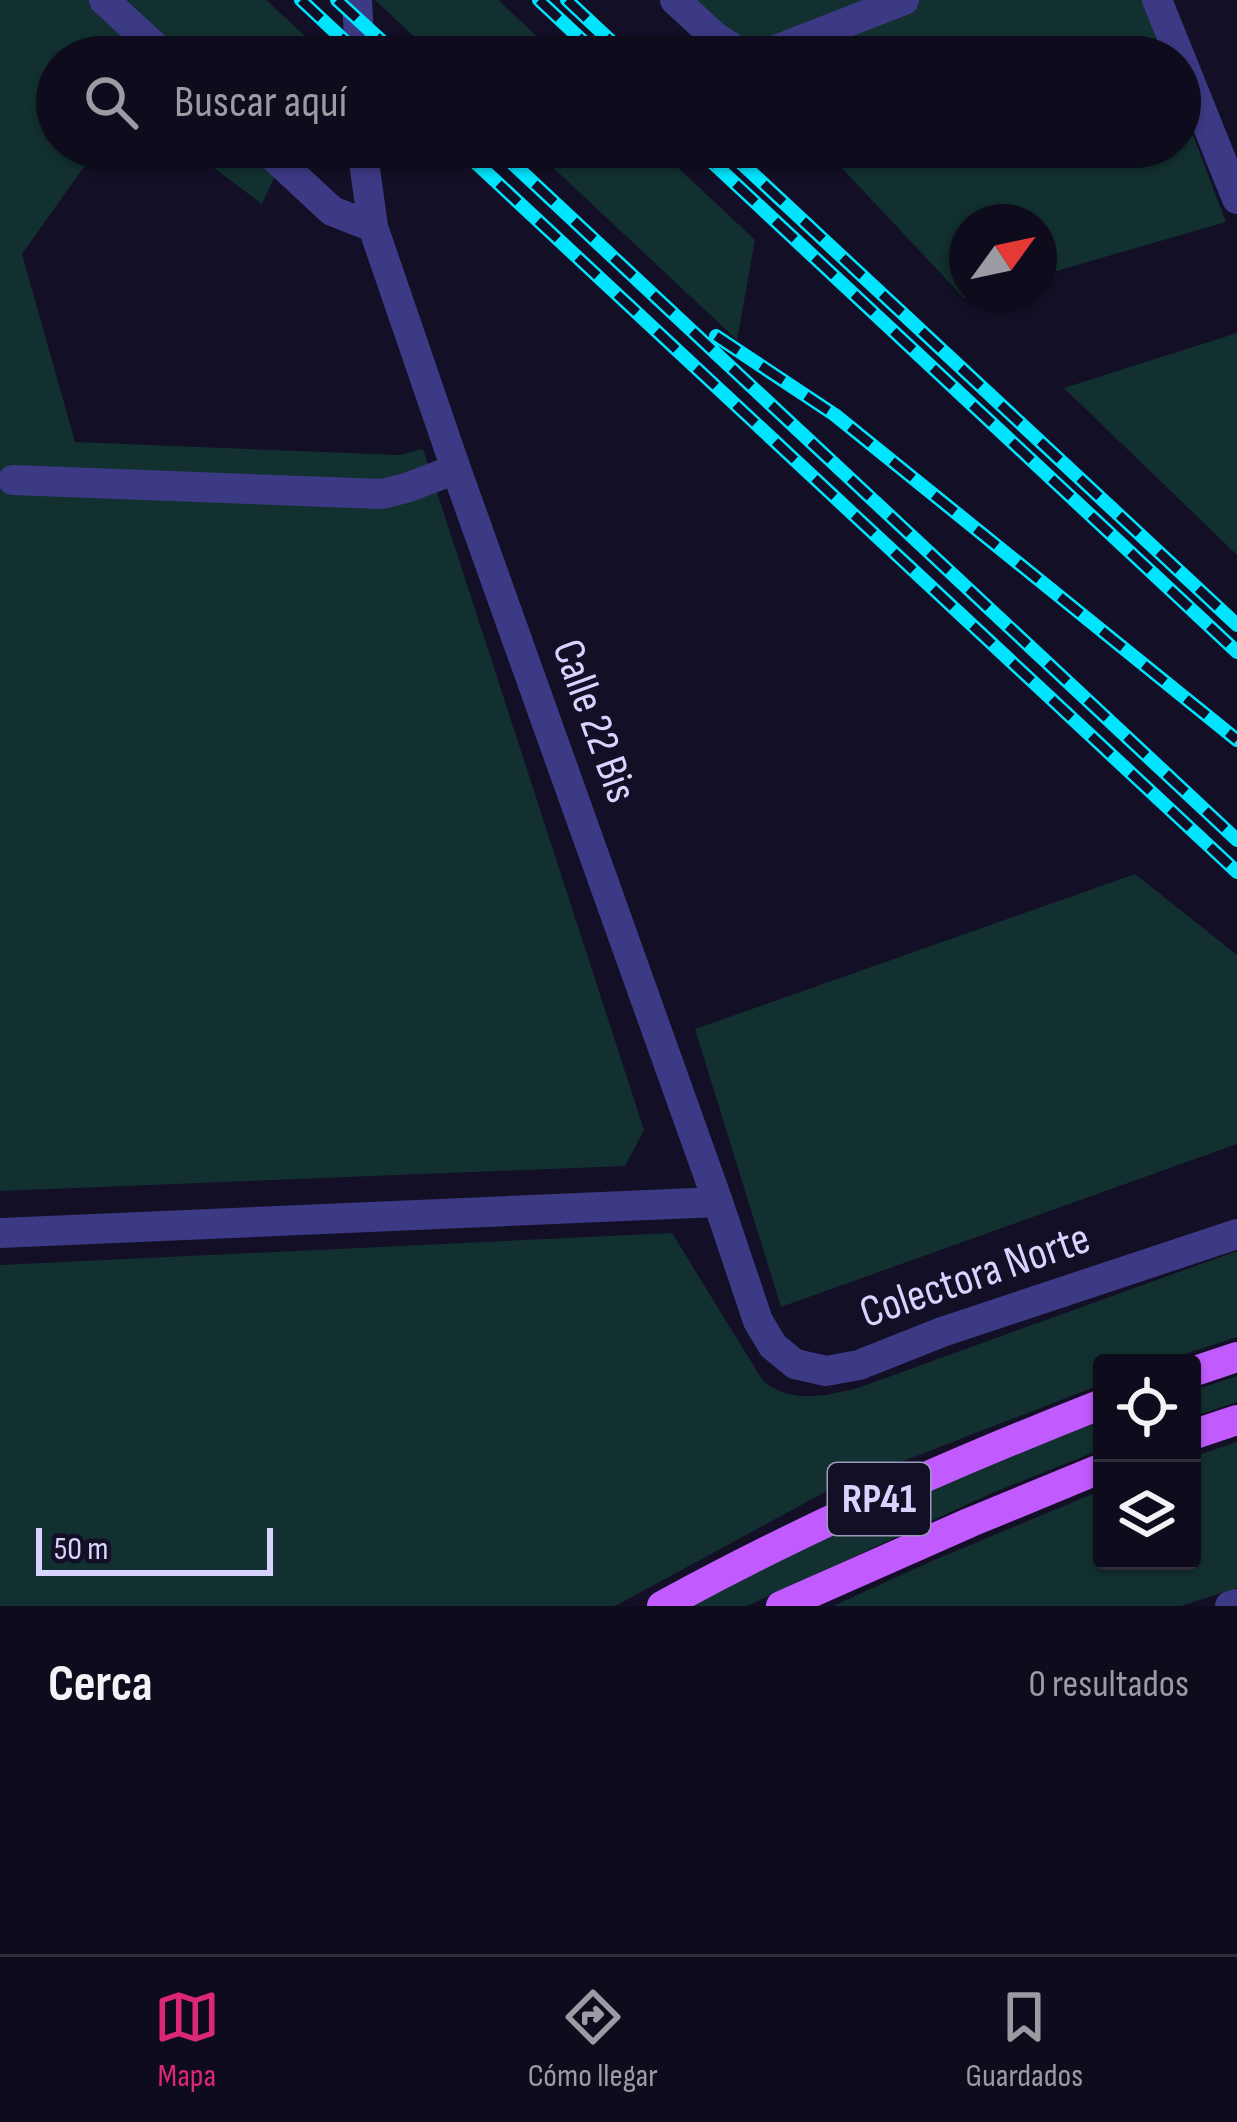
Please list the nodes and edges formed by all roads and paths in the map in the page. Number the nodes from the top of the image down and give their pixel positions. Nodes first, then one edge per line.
1 (104, 0) edge
2 (357, 0) edge
3 (674, 0) edge
4 (904, 0) edge
5 (1157, 0) edge
6 (143, 36) edge
7 (359, 36) edge
8 (714, 36) edge
9 (812, 36) edge
10 (1172, 36) edge
11 (1201, 110) edge
12 (285, 168) edge
13 (365, 168) edge
14 (1237, 200) edge
15 (373, 227) junction
16 (456, 469) junction
17 (13, 480) dead end
18 (718, 1202) junction
19 (0, 1233) edge
20 (1237, 1234) edge
21 (758, 1321) joint
22 (1237, 1358) edge
23 (1201, 1369) edge
24 (1093, 1408) edge
25 (1237, 1420) edge
26 (1201, 1433) edge
27 (1093, 1472) edge
28 (662, 1606) edge
29 (781, 1606) edge

1 - 6 street
2 - 7 street
3 - 8 street
4 - 9 street
5 - 10 street
11 - 14 street
12 - 15 street
13 - 15 street, Calle 22 Bis
15 - 16 street, Calle 22 Bis
16 - 17 street
16 - 18 street, Calle 22 Bis
18 - 19 street
18 - 21 street, Calle 22 Bis
20 - 21 street, Colectora Norte
22 - 23 main road
24 - 28 main road, RP41
25 - 26 main road
27 - 29 main road, RP41

